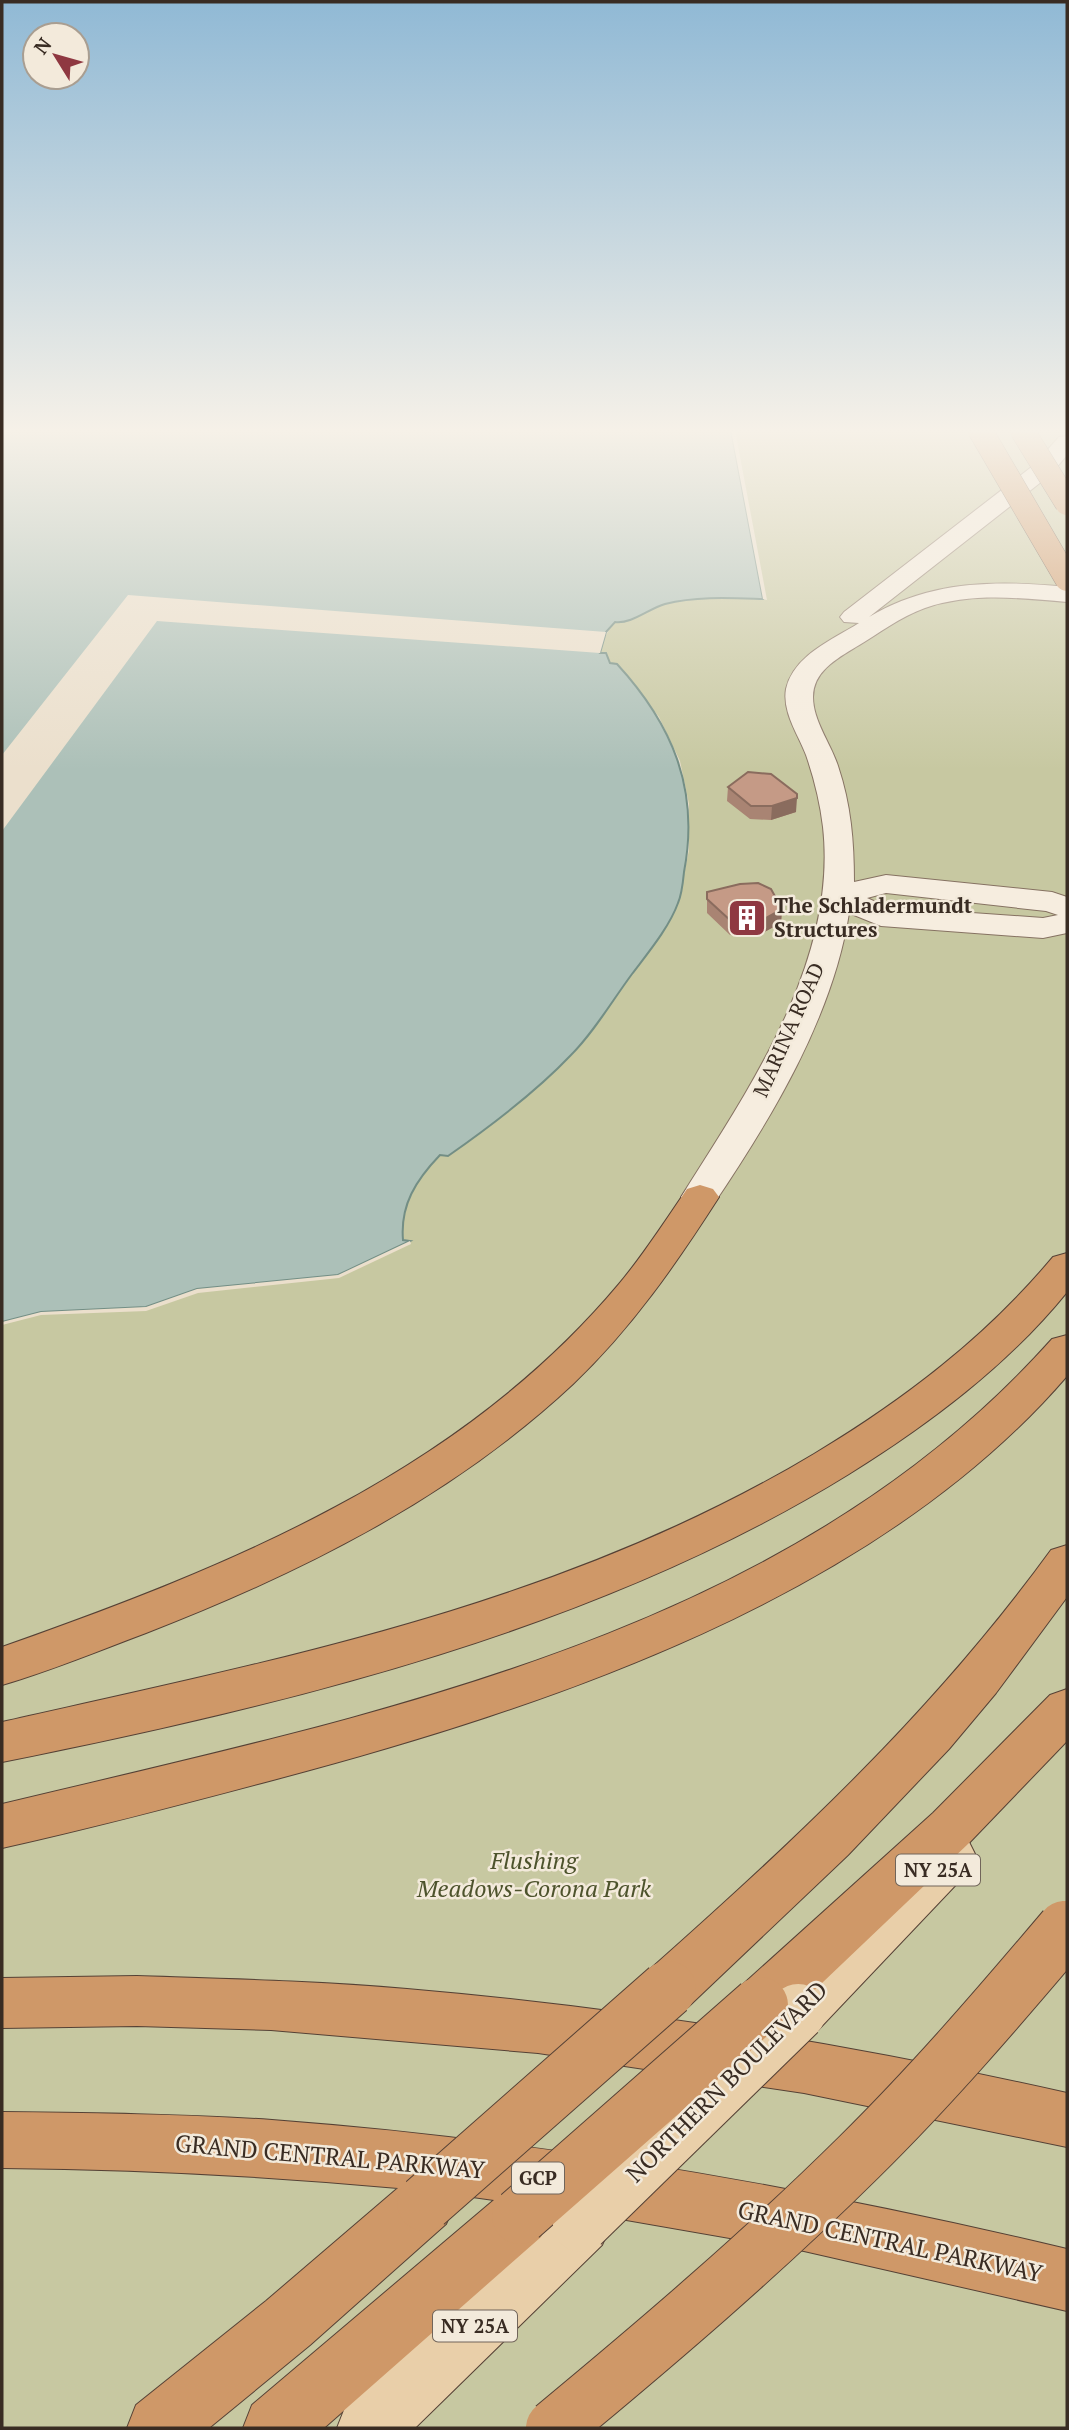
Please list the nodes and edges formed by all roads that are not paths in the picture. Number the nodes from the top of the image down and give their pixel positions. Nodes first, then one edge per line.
1 (947, 543) edge
2 (1046, 543) edge
3 (1067, 579) edge
4 (1067, 595) edge
5 (825, 654) junction
6 (835, 895) junction
7 (1067, 908) edge
8 (1067, 923) edge
9 (700, 1197) joint
10 (1067, 1266) edge
11 (1067, 1349) edge
12 (1067, 1562) edge
13 (2, 1666) edge
14 (1067, 1710) edge
15 (1067, 1719) edge
16 (2, 1742) edge
17 (2, 1826) edge
18 (1066, 1928) edge
19 (2, 2003) edge
20 (779, 2009) junction
21 (1067, 2120) edge
22 (2, 2140) edge
23 (1067, 2280) edge
24 (159, 2428) edge
25 (275, 2428) edge
26 (369, 2428) edge
27 (554, 2428) edge

1 - 5 street, MARINA ROAD
2 - 3 highway, bridge
4 - 5 street, MARINA ROAD
5 - 6 street, MARINA ROAD
6 - 7 street
6 - 8 street
6 - 9 street, MARINA ROAD
9 - 13 highway
10 - 16 highway
11 - 17 highway
12 - 24 highway, bridge
14 - 20 highway
15 - 20 main road, NORTHERN BOULEVARD / NY 25A
18 - 27 highway, bridge
19 - 21 highway
20 - 25 highway, bridge
20 - 26 main road, NORTHERN BOULEVARD / NY 25A, bridge
22 - 23 highway, GRAND CENTRAL PARKWAY / GCP

